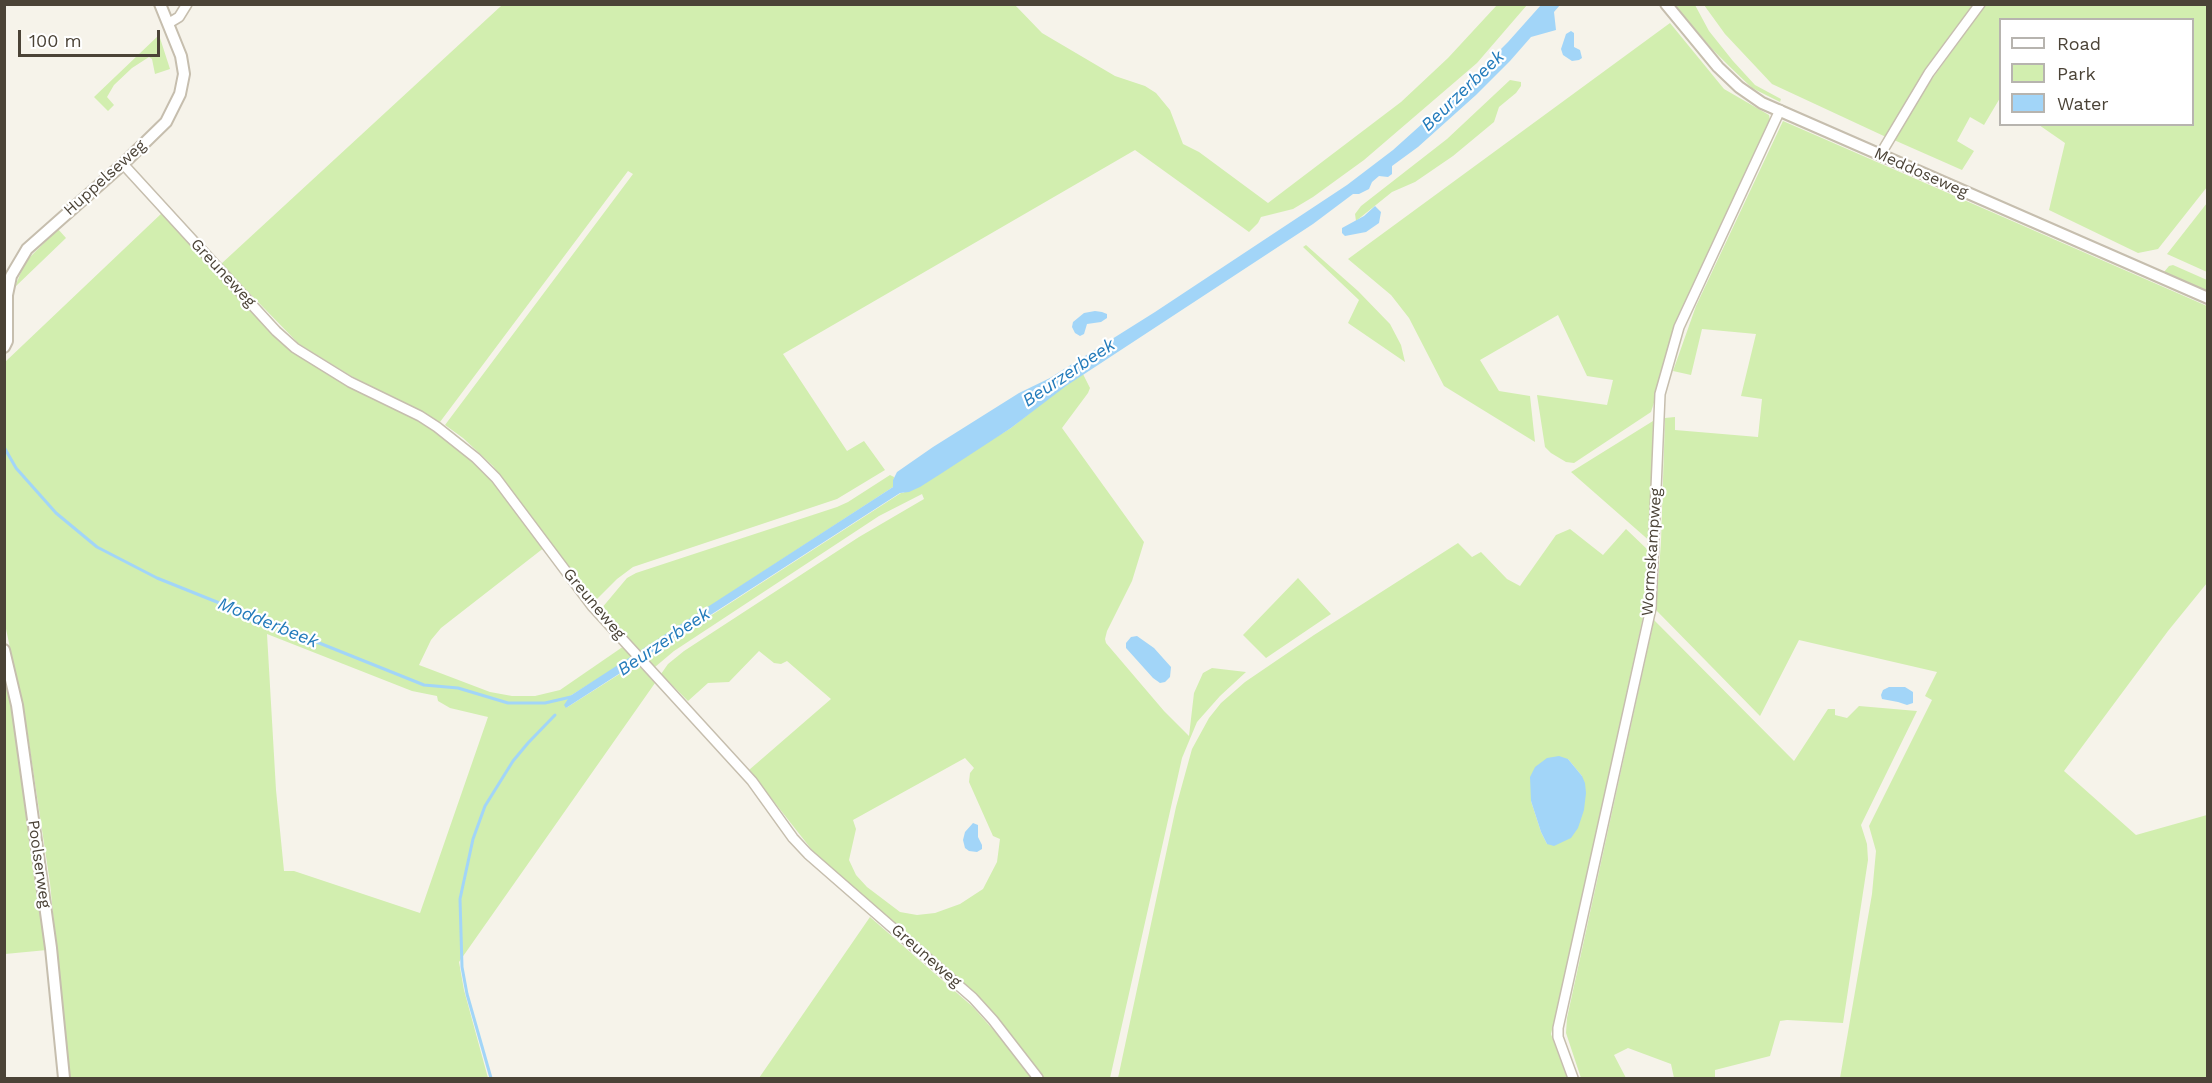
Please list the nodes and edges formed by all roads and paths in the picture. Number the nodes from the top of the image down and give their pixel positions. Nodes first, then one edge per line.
1 (160, 4) edge
2 (187, 4) edge
3 (1666, 4) edge
4 (1980, 4) edge
5 (169, 23) junction
6 (1780, 110) junction
7 (1880, 155) junction
8 (123, 164) junction
9 (2208, 298) edge
10 (4, 347) edge
11 (4, 650) edge
12 (64, 1078) edge
13 (1038, 1078) edge
14 (1573, 1078) edge

1 - 5 street, Huppelseweg
2 - 5 street
3 - 6 street, Meddoseweg
4 - 7 street
5 - 8 street, Huppelseweg
6 - 7 street, Meddoseweg
6 - 14 street, Wormskampweg
7 - 9 street, Meddoseweg
8 - 10 street, Huppelseweg
8 - 13 street, Greuneweg
11 - 12 street, Poolserweg

